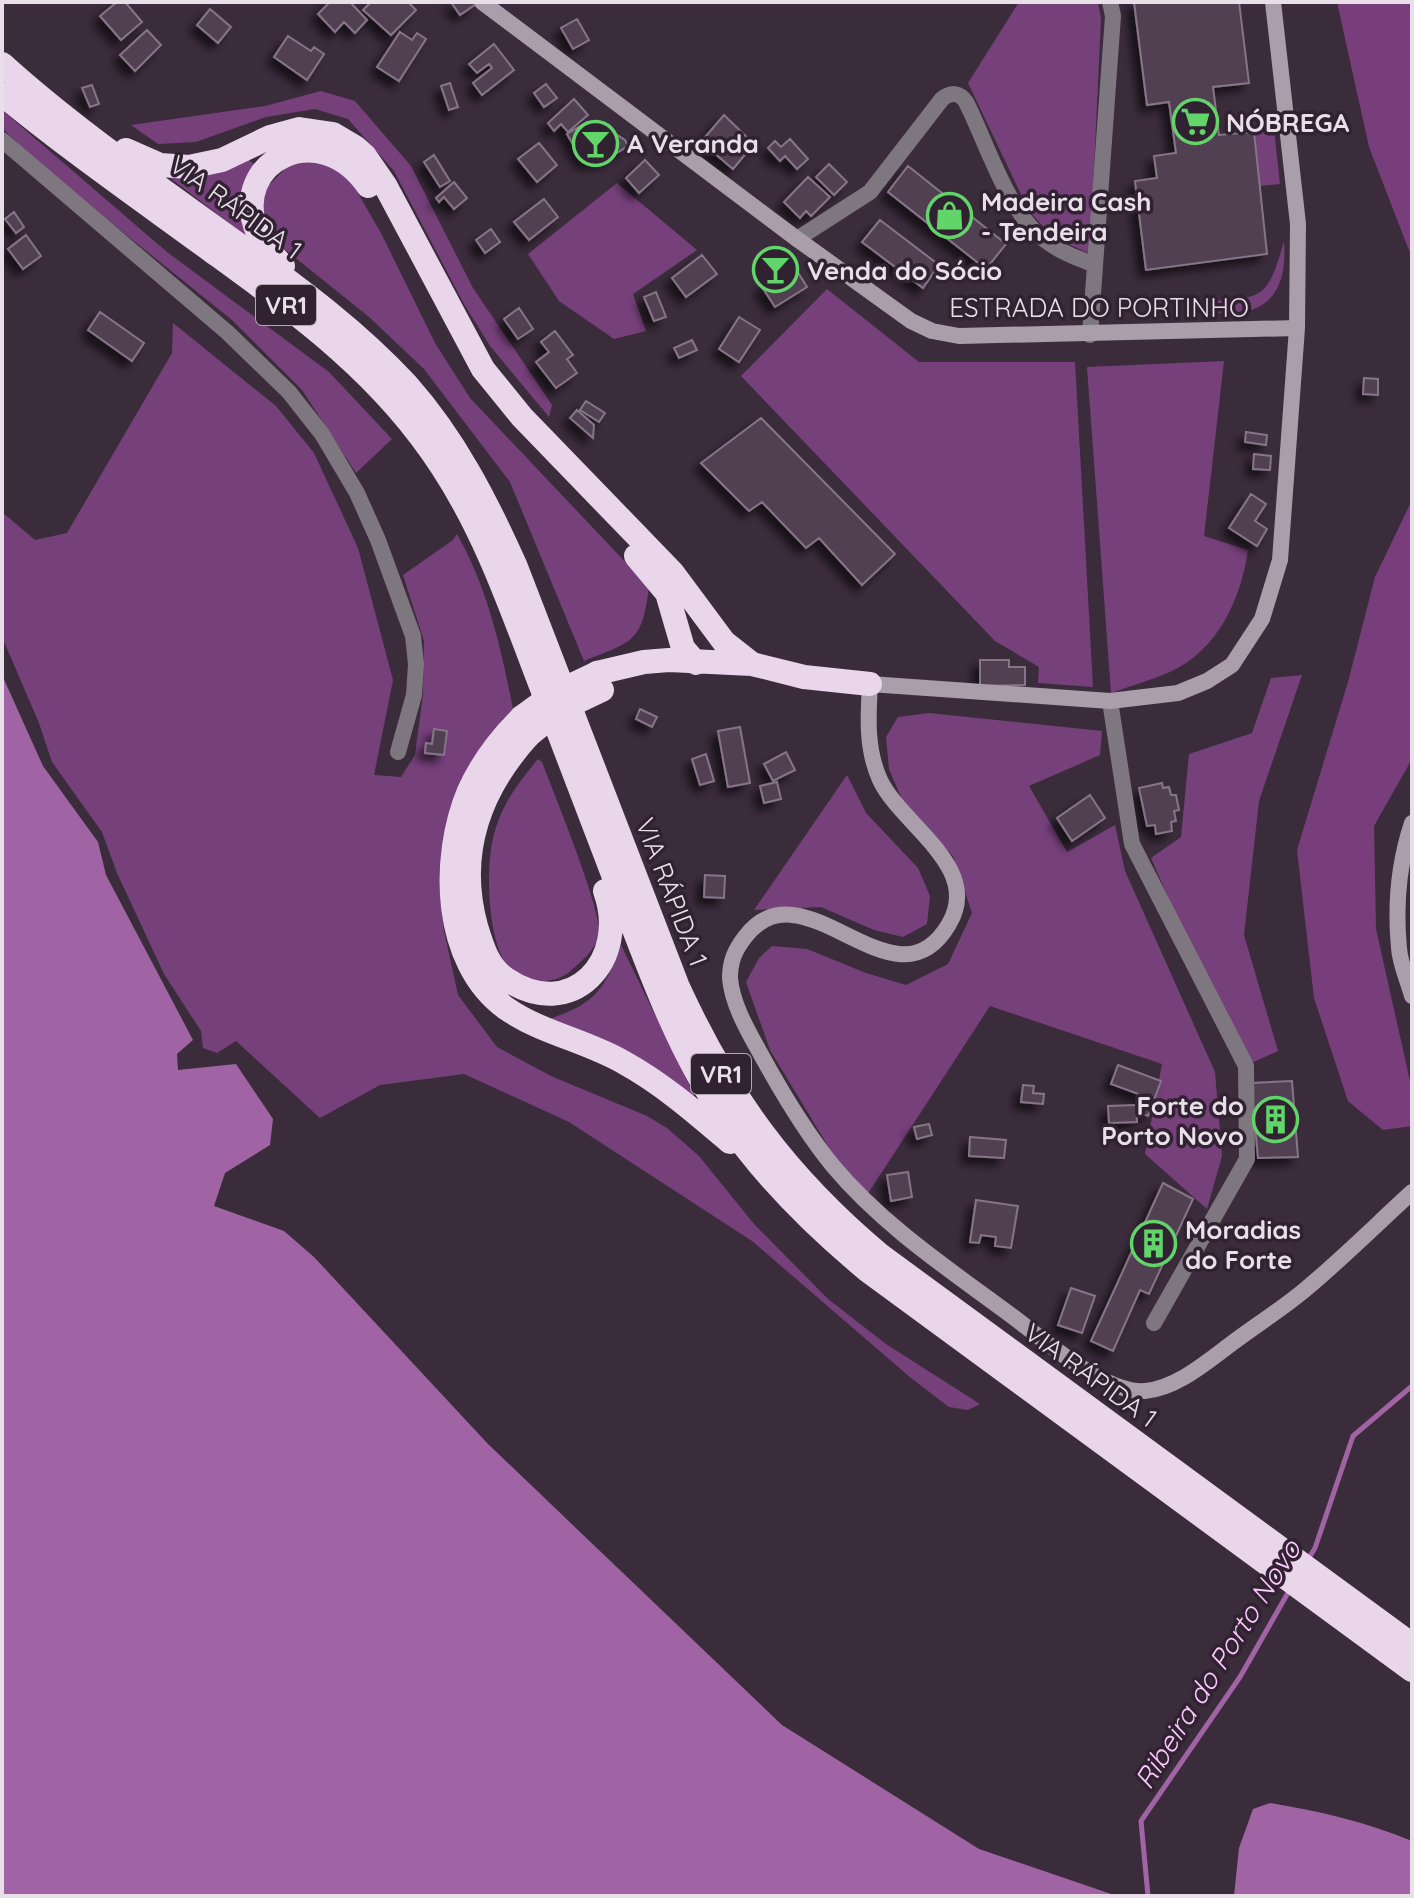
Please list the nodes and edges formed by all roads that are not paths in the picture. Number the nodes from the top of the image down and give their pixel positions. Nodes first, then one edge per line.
1 (482, 2) edge
2 (1110, 2) edge
3 (1273, 2) edge
4 (2, 64) edge
5 (2, 94) edge
6 (66, 119) junction
7 (2, 140) edge
8 (797, 239) junction
9 (1095, 265) junction
10 (305, 292) junction
11 (1297, 328) junction
12 (1090, 335) junction
13 (672, 607) junction
14 (699, 612) junction
15 (644, 662) junction
16 (752, 664) junction
17 (695, 669) junction
18 (804, 677) junction
19 (600, 681) junction
20 (870, 684) junction
21 (1110, 701) junction
22 (526, 726) junction
23 (556, 728) junction
24 (398, 752) dead end
25 (1412, 823) edge
26 (1412, 996) edge
27 (770, 1177) junction
28 (1412, 1192) edge
29 (1154, 1323) dead end
30 (1120, 1443) junction
31 (1412, 1645) edge
32 (1412, 1670) edge

1 - 8 main road, ESTRADA DO PORTINHO
2 - 9 street
3 - 11 main road
4 - 6 highway, VIA RÁPIDA 1 / VR1
5 - 23 highway, VIA RÁPIDA 1 / VR1
6 - 10 highway, VIA RÁPIDA 1 / VR1
6 - 14 highway
7 - 24 street
8 - 9 street
8 - 12 main road, ESTRADA DO PORTINHO
9 - 12 street
10 - 13 highway
10 - 30 highway, VIA RÁPIDA 1 / VR1
11 - 12 main road, ESTRADA DO PORTINHO
11 - 21 main road
13 - 15 highway
13 - 17 highway
14 - 16 highway
14 - 17 highway
15 - 17 highway
15 - 19 highway
16 - 17 highway
16 - 18 highway
17 - 18 highway
17 - 19 highway
18 - 20 highway
19 - 22 highway, bridge
20 - 21 main road
20 - 28 main road
21 - 29 street
22 - 23 highway
22 - 27 highway
23 - 27 highway, VIA RÁPIDA 1 / VR1
25 - 26 main road
27 - 30 highway, VIA RÁPIDA 1 / VR1
30 - 31 highway, VIA RÁPIDA 1 / VR1
30 - 32 highway, VIA RÁPIDA 1 / VR1

